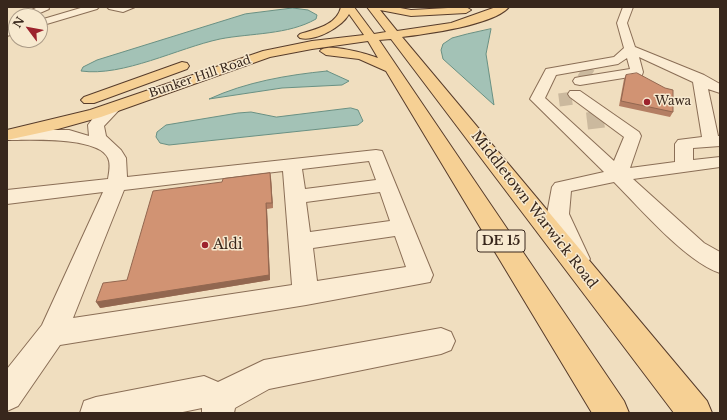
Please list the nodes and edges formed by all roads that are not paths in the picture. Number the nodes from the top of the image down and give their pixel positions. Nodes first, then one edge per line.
1 (94, 7) edge
2 (112, 7) edge
3 (130, 7) edge
4 (346, 7) edge
5 (350, 7) edge
6 (372, 7) edge
7 (379, 7) edge
8 (504, 7) edge
9 (628, 7) edge
10 (471, 9) edge
11 (48, 21) edge
12 (449, 27) junction
13 (392, 31) junction
14 (368, 33) junction
15 (304, 36) junction
16 (630, 49) junction
17 (235, 57) junction
18 (195, 62) dead end
19 (416, 63) junction
20 (390, 68) junction
21 (699, 78) junction
22 (577, 85) junction
23 (720, 89) edge
24 (77, 104) dead end
25 (112, 108) junction
26 (50, 112) dead end
27 (7, 124) edge
28 (7, 135) edge
29 (715, 141) edge
30 (106, 146) junction
31 (720, 162) edge
32 (292, 165) junction
33 (684, 166) junction
34 (618, 175) junction
35 (117, 184) junction
36 (387, 185) junction
37 (7, 197) edge
38 (296, 197) junction
39 (403, 227) junction
40 (300, 242) junction
41 (720, 264) edge
42 (585, 275) junction
43 (306, 294) junction
44 (52, 334) junction
45 (441, 340) dead end
46 (7, 395) edge
47 (218, 406) edge
48 (96, 413) edge
49 (612, 413) edge
50 (695, 413) edge

1 - 11 street
2 - 3 street
4 - 15 main road
5 - 14 main road
6 - 13 main road, Middletown Warwick Road
7 - 10 main road
8 - 12 main road
9 - 16 street
10 - 13 main road
12 - 13 main road
12 - 19 main road
13 - 14 main road, Bunker Hill Road
13 - 19 main road, Middletown Warwick Road / DE 15
14 - 15 main road, Bunker Hill Road
14 - 17 main road, Bunker Hill Road
14 - 20 main road
15 - 17 main road, Bunker Hill Road
16 - 21 street
16 - 22 street
16 - 22 street
17 - 20 main road
17 - 25 main road, Bunker Hill Road
18 - 24 main road, Bunker Hill Road
19 - 42 main road, Middletown Warwick Road / DE 15
20 - 49 main road, DE 15
21 - 23 street
21 - 29 street
22 - 34 street
22 - 34 street
25 - 28 main road, Bunker Hill Road
25 - 30 street
26 - 27 main road
28 - 30 street
29 - 33 street
30 - 35 street
31 - 33 street
32 - 35 street
32 - 36 street
32 - 38 street
33 - 34 street
34 - 41 street
34 - 42 street
35 - 37 street
35 - 44 street
36 - 38 street
36 - 39 street
38 - 40 street
39 - 40 street
39 - 43 street
40 - 43 street
42 - 50 main road, Middletown Warwick Road / DE 15
43 - 44 street
44 - 46 street
45 - 47 street
47 - 48 street

